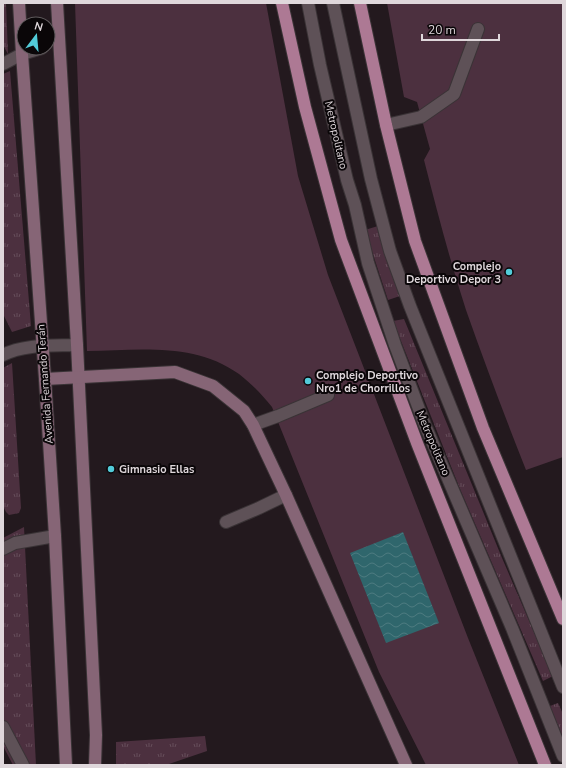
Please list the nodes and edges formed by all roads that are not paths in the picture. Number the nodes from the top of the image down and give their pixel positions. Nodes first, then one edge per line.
1 (19, 3) edge
2 (57, 3) edge
3 (282, 3) edge
4 (308, 3) edge
5 (333, 3) edge
6 (360, 3) edge
7 (20, 16) edge
8 (56, 17) edge
9 (478, 29) dead end
10 (18, 56) edge
11 (22, 56) edge
12 (55, 56) edge
13 (3, 64) edge
14 (386, 125) junction
15 (77, 345) junction
16 (43, 346) junction
17 (3, 356) edge
18 (79, 377) junction
19 (45, 379) junction
20 (328, 394) dead end
21 (253, 425) junction
22 (286, 495) junction
23 (226, 522) dead end
24 (55, 536) junction
25 (3, 549) edge
26 (563, 619) edge
27 (563, 687) edge
28 (3, 726) edge
29 (563, 756) edge
30 (23, 765) edge
31 (66, 765) edge
32 (96, 765) edge
33 (406, 765) edge
34 (545, 765) edge

1 - 7 main road, Avenida Fernando Terán
2 - 8 main road
3 - 34 main road
4 - 29 street, Metropolitano
5 - 27 street
6 - 14 main road
9 - 14 street
10 - 13 street
11 - 16 main road, Avenida Fernando Terán
12 - 15 main road
14 - 26 main road
15 - 16 street
15 - 18 main road
16 - 17 street
16 - 19 main road, Avenida Fernando Terán
18 - 19 main road
18 - 21 main road
18 - 32 main road
19 - 24 main road, Avenida Fernando Terán
20 - 21 street
21 - 22 main road
22 - 23 street
22 - 33 main road
24 - 25 street
24 - 31 main road, Avenida Fernando Terán
28 - 30 street

